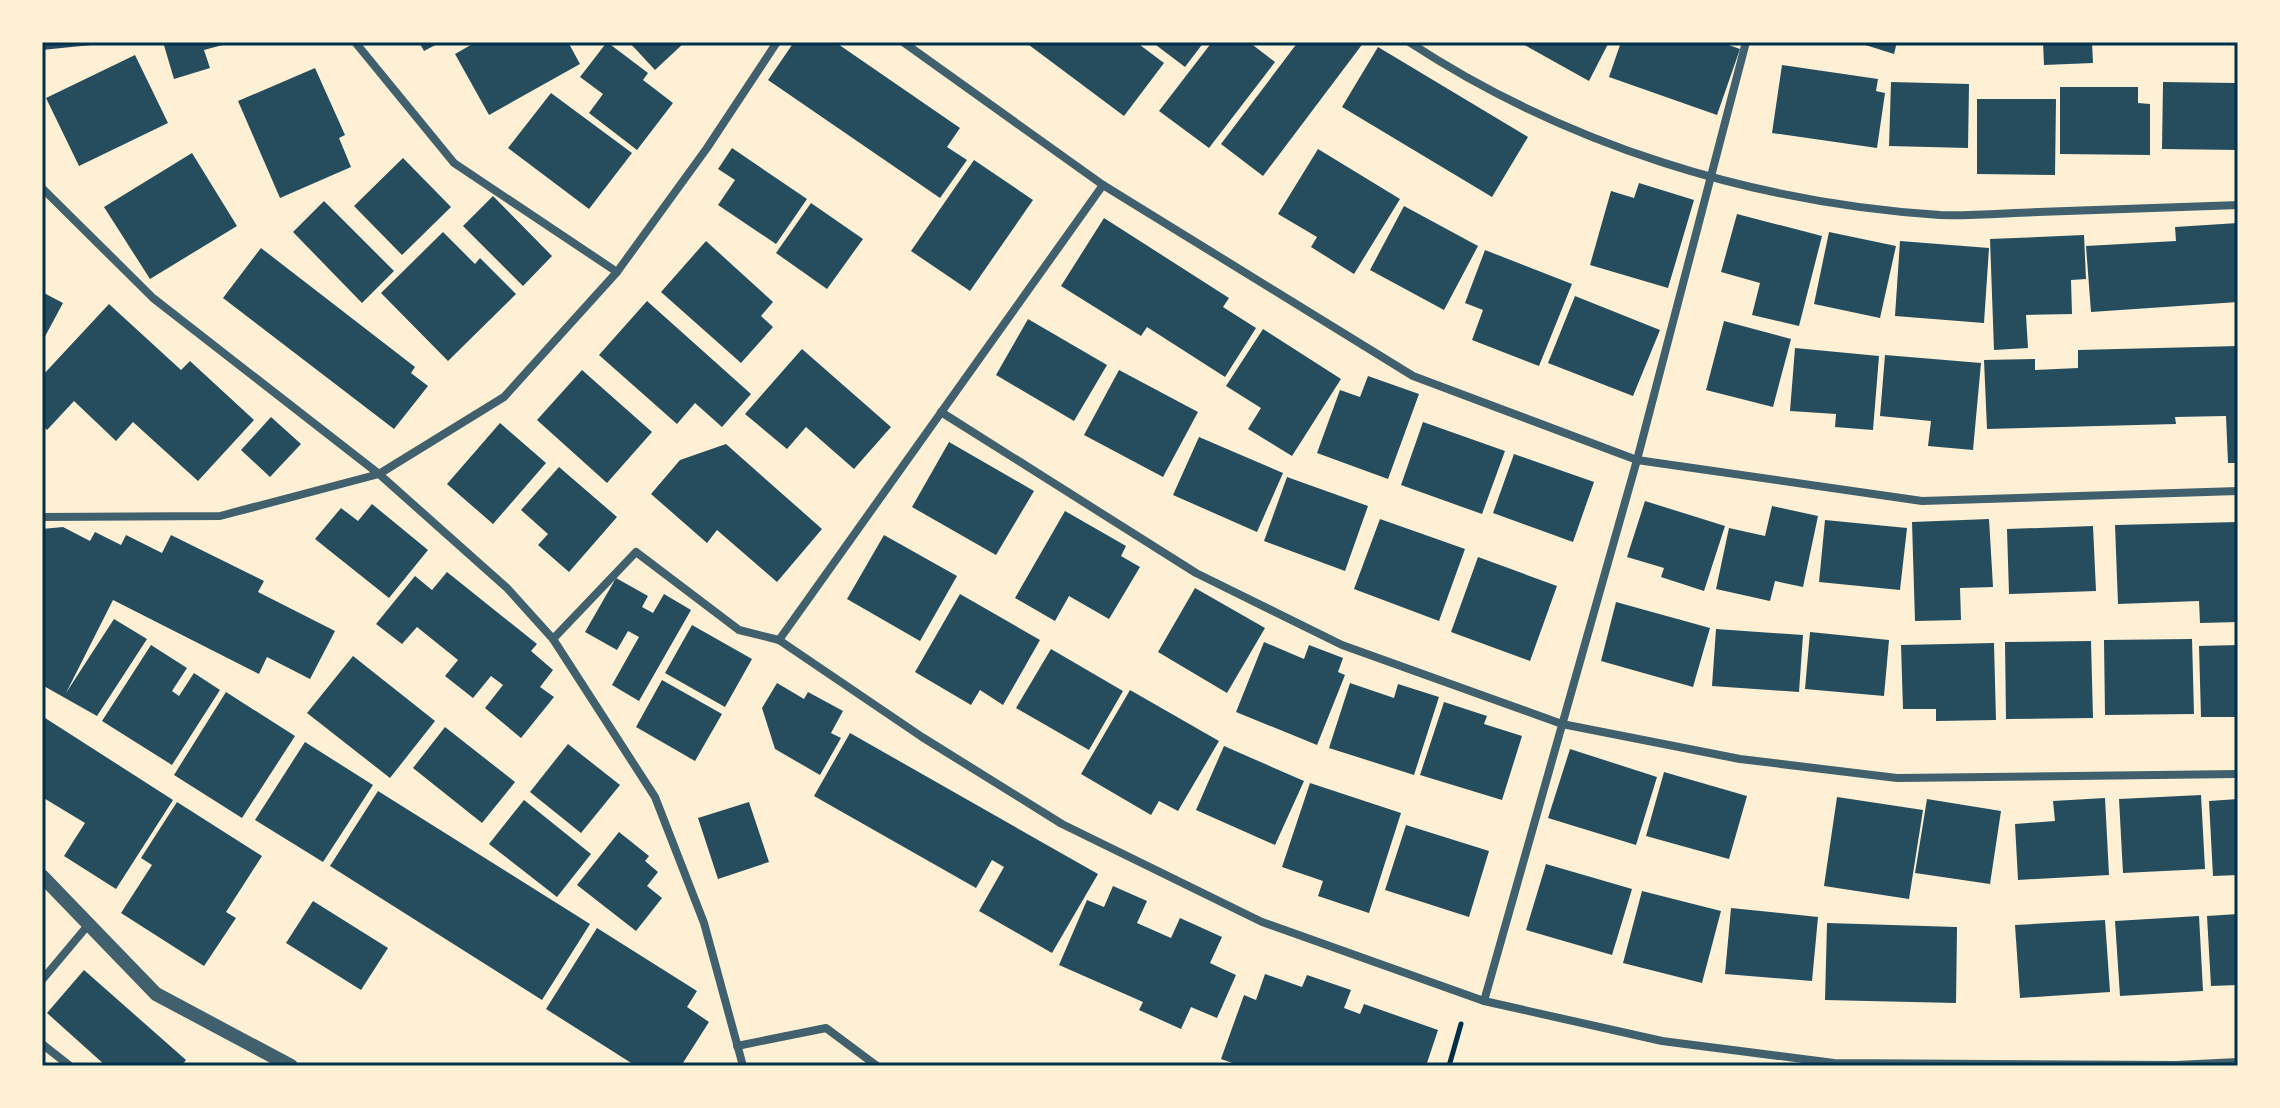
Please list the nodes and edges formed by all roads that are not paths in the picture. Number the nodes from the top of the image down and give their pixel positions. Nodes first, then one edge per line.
1 (355, 42) edge
2 (777, 42) edge
3 (903, 42) edge
4 (1409, 42) edge
5 (1746, 42) edge
6 (1711, 177) junction
7 (1103, 185) junction
8 (42, 188) edge
9 (2238, 205) edge
10 (617, 272) junction
11 (941, 412) junction
12 (1637, 460) junction
13 (379, 474) junction
14 (2238, 491) edge
15 (42, 517) edge
16 (553, 639) junction
17 (779, 640) junction
18 (1562, 724) junction
19 (2238, 774) edge
20 (42, 876) edge
21 (89, 924) junction
22 (42, 980) edge
23 (1484, 1001) junction
24 (42, 1044) edge
25 (737, 1046) junction
26 (1774, 1055) junction
27 (2238, 1062) edge
28 (70, 1066) edge
29 (291, 1066) edge
30 (743, 1066) edge
31 (877, 1066) edge
32 (1772, 1066) edge
33 (2176, 1066) edge

1 - 10 street
2 - 10 street
3 - 7 street
4 - 6 street
5 - 6 street
6 - 9 street
6 - 12 street
7 - 11 street
7 - 12 street
8 - 13 street
10 - 13 street
11 - 17 street
11 - 18 street
12 - 14 street
12 - 18 street
13 - 15 street
13 - 16 street
16 - 17 street
16 - 25 street
17 - 23 street
18 - 19 street
18 - 23 street
20 - 21 street
21 - 22 street
21 - 29 street
23 - 26 street
24 - 28 street
25 - 30 street
25 - 31 street
26 - 32 street
26 - 33 street
27 - 33 street

